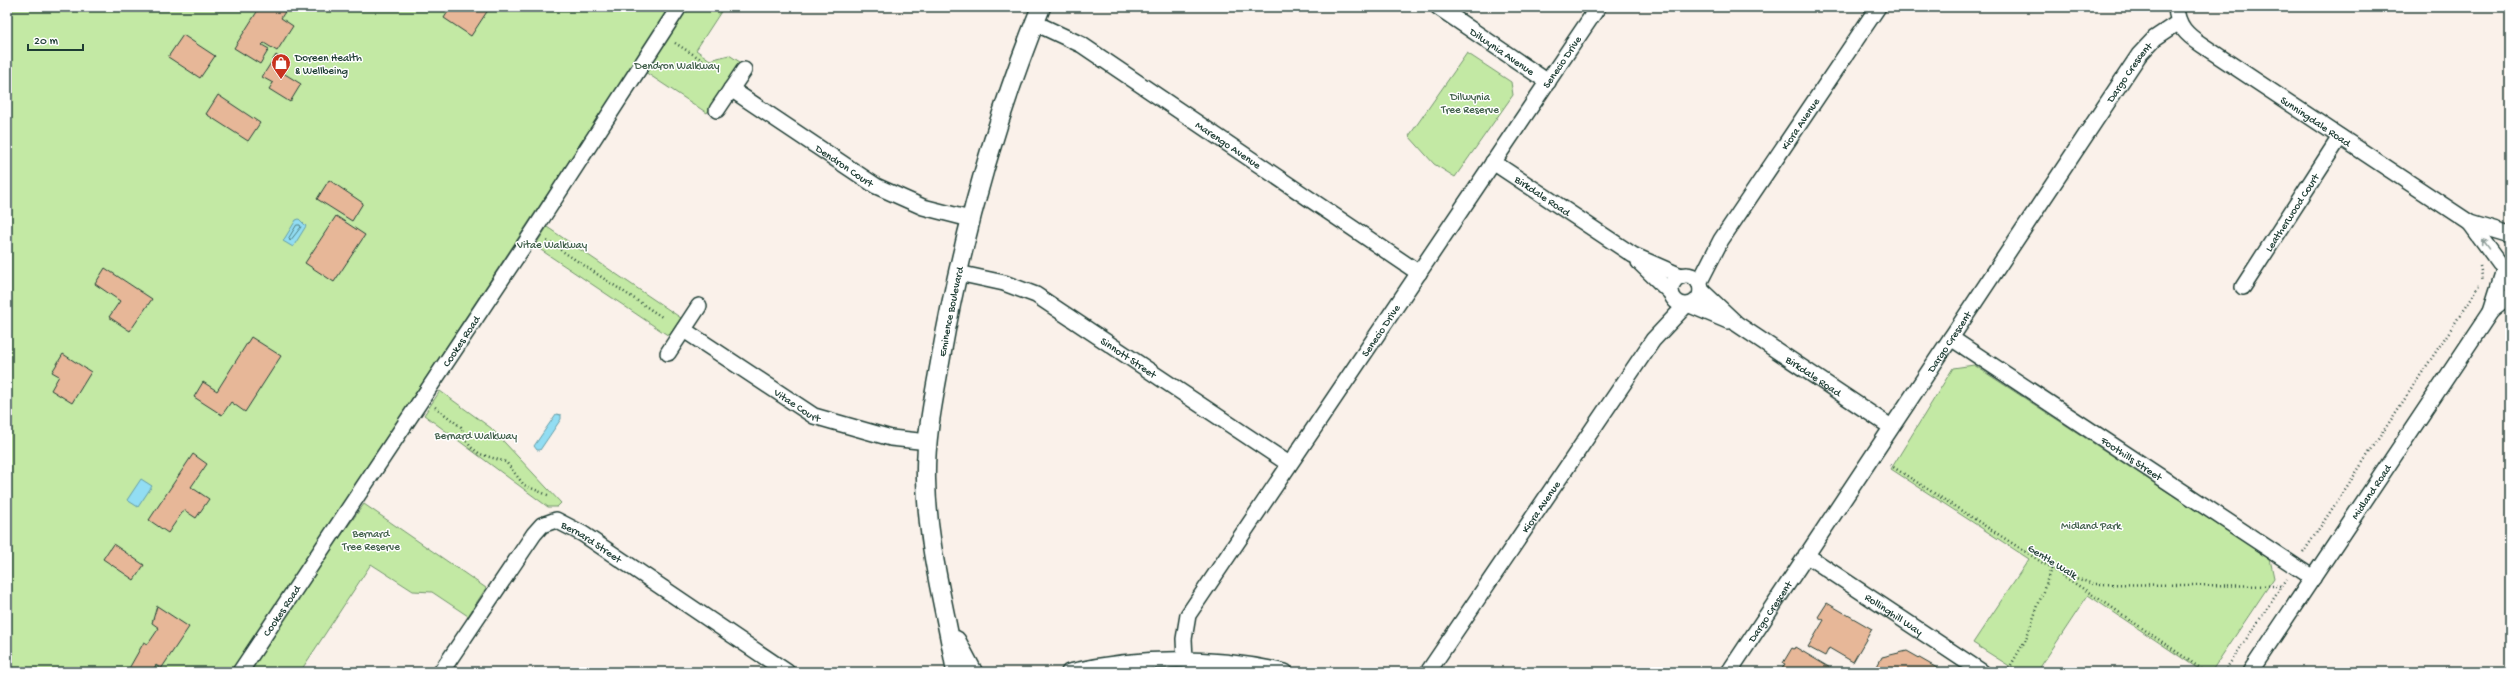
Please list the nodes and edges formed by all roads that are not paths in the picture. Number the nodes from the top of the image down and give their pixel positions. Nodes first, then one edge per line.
1 (679, 7) edge
2 (1438, 7) edge
3 (1598, 7) edge
4 (1878, 7) edge
5 (2176, 7) edge
6 (1038, 15) edge
7 (2179, 22) junction
8 (744, 70) dead end
9 (1548, 82) junction
10 (731, 89) junction
11 (717, 110) dead end
12 (2340, 137) junction
13 (1493, 162) junction
14 (970, 219) junction
15 (2470, 223) junction
16 (2510, 235) edge
17 (1721, 240) junction
18 (2510, 240) edge
19 (1633, 255) junction
20 (2504, 272) edge
21 (958, 273) junction
22 (1419, 273) junction
23 (1683, 276) junction
24 (1700, 286) junction
25 (2243, 287) dead end
26 (2510, 296) edge
27 (1680, 300) junction
28 (699, 306) dead end
29 (2491, 312) junction
30 (1737, 324) junction
31 (684, 330) junction
32 (1951, 338) junction
33 (668, 353) dead end
34 (1891, 427) junction
35 (928, 442) junction
36 (1289, 464) junction
37 (1806, 555) junction
38 (2313, 578) junction
39 (948, 626) junction
40 (1184, 660) junction
41 (240, 672) edge
42 (441, 672) edge
43 (787, 672) edge
44 (956, 672) edge
45 (973, 672) edge
46 (1070, 672) edge
47 (1285, 672) edge
48 (1428, 672) edge
49 (1729, 672) edge
50 (1982, 672) edge
51 (2250, 672) edge

1 - 41 street, Cookes Road
2 - 9 street, Dilwynia Avenue
3 - 9 street, Senecio Drive
4 - 17 street, Kiora Avenue
5 - 7 street, Sunningdale Road
6 - 14 street, Eminence Boulevard
6 - 22 street, Marengo Avenue
7 - 12 street, Sunningdale Road
7 - 32 street, Dargo Crescent
8 - 10 street
9 - 13 street, Senecio Drive
10 - 11 street
10 - 14 street, Dendron Court
12 - 15 street, Sunningdale Road
12 - 25 street, Leatherwood Court
13 - 19 street, Birkdale Road
13 - 22 street, Senecio Drive
14 - 21 street, Eminence Boulevard
15 - 16 street, Sunningdale Road
20 -> 15 street, Sunningdale Road
17 - 23 street, Kiora Avenue
17 - 24 street, Kiora Avenue
18 - 20 street, Midland Road
19 - 23 street, Birkdale Road
19 - 27 street, Birkdale Road
20 - 29 street, Midland Road
21 - 35 street, Eminence Boulevard
21 - 36 street, Sinnott Street
22 - 36 street, Senecio Drive
23 - 24 street
23 - 27 street
24 - 27 street
24 - 30 street, Birkdale Road
26 - 29 street, Midland Road
27 - 30 street, Birkdale Road
27 - 48 street, Kiora Avenue
28 - 31 street
29 - 38 street, Midland Road
30 - 34 street, Birkdale Road
31 - 33 street
31 - 35 street, Vitae Court
32 - 34 street, Dargo Crescent
32 - 38 street, Foothills Street
34 - 37 street, Dargo Crescent
35 - 39 street, Eminence Boulevard
36 - 40 street, Senecio Drive
37 - 49 street, Dargo Crescent
37 - 50 street, Rollinghill Way
38 - 51 street, Midland Road
39 - 44 street, Eminence Boulevard
39 - 45 street, Eminence Boulevard
40 - 46 street
40 - 47 street
42 - 43 street, Bernard Street

